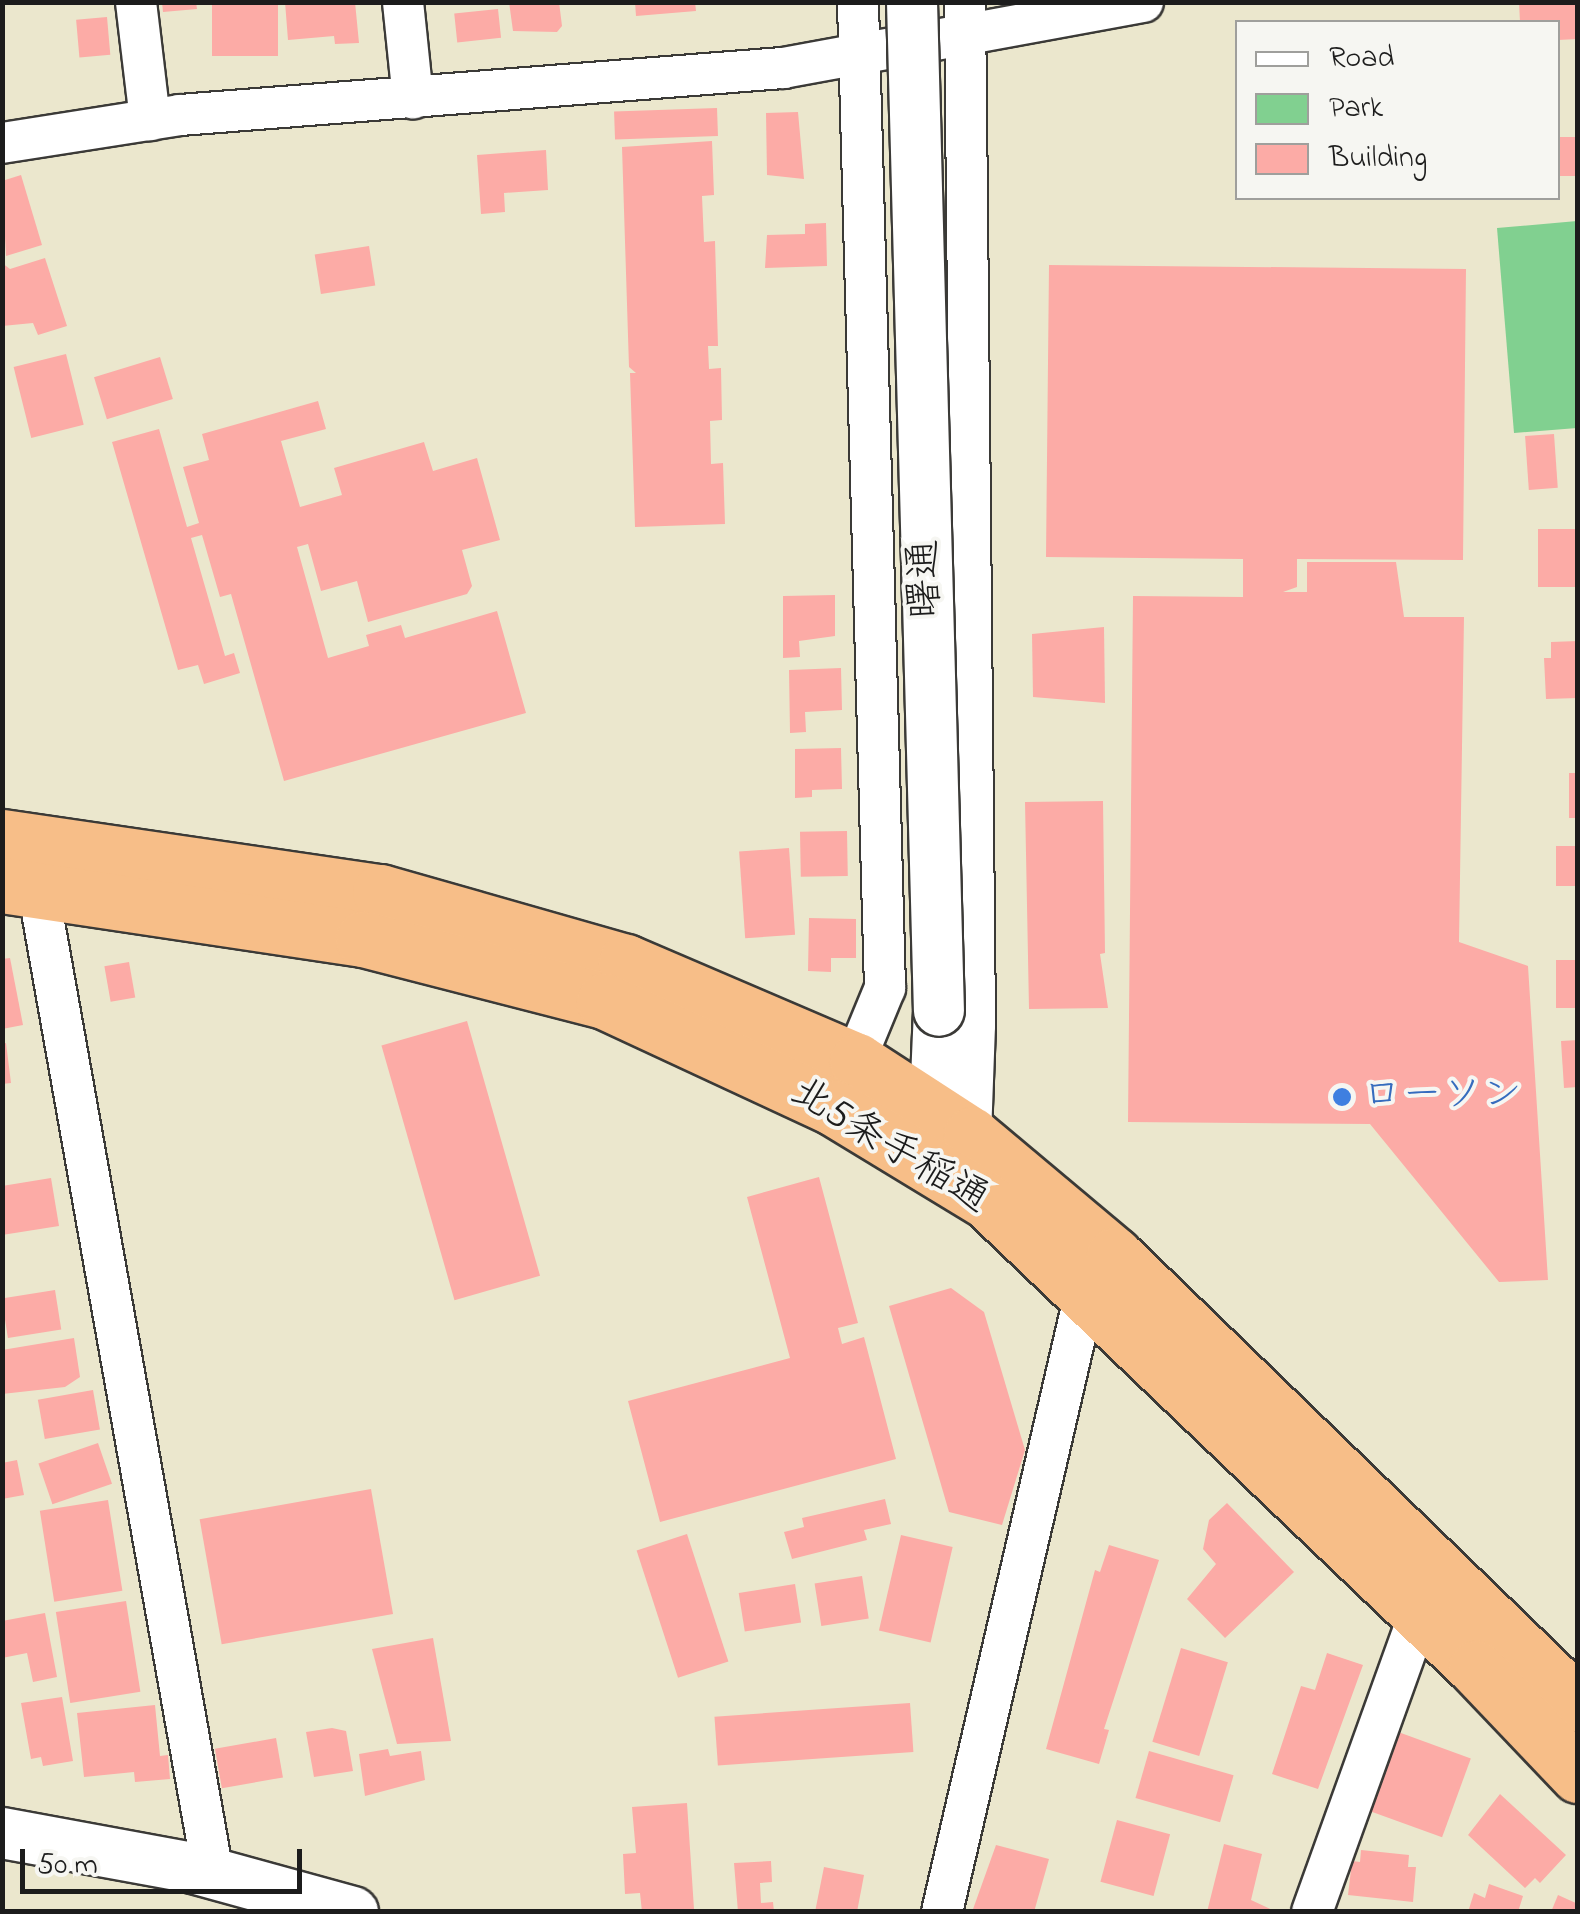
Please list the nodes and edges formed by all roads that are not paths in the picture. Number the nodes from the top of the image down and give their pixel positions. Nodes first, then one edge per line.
1 (136, 2) edge
2 (403, 2) edge
3 (858, 2) edge
4 (912, 2) edge
5 (1143, 2) edge
6 (966, 18) edge
7 (859, 52) junction
8 (413, 98) junction
9 (150, 120) junction
10 (2, 143) edge
11 (2, 837) edge
12 (20, 887) edge
13 (845, 1085) junction
14 (913, 1124) junction
15 (958, 1155) junction
16 (1084, 1298) junction
17 (1419, 1614) junction
18 (1578, 1704) edge
19 (1578, 1775) edge
20 (2, 1834) edge
21 (212, 1874) junction
22 (353, 1912) edge
23 (942, 1912) edge
24 (1312, 1912) edge

1 - 9 street
2 - 8 street
3 - 7 street
4 - 14 street, 曙通, bridge
5 - 6 street
6 - 7 street
6 - 15 street
7 - 8 street
7 - 13 street
8 - 9 street
9 - 10 street
11 - 13 highway, 北5条手稲通
12 - 13 highway, 北5条手稲通
12 - 21 street
13 - 14 highway, 北5条手稲通
14 - 15 highway, 北5条手稲通
15 - 16 highway, 北5条手稲通
15 - 18 highway, 北5条手稲通
16 - 17 highway, 北5条手稲通
16 - 23 street
17 - 19 highway, 北5条手稲通
17 - 24 street
20 - 21 street
21 - 22 street

